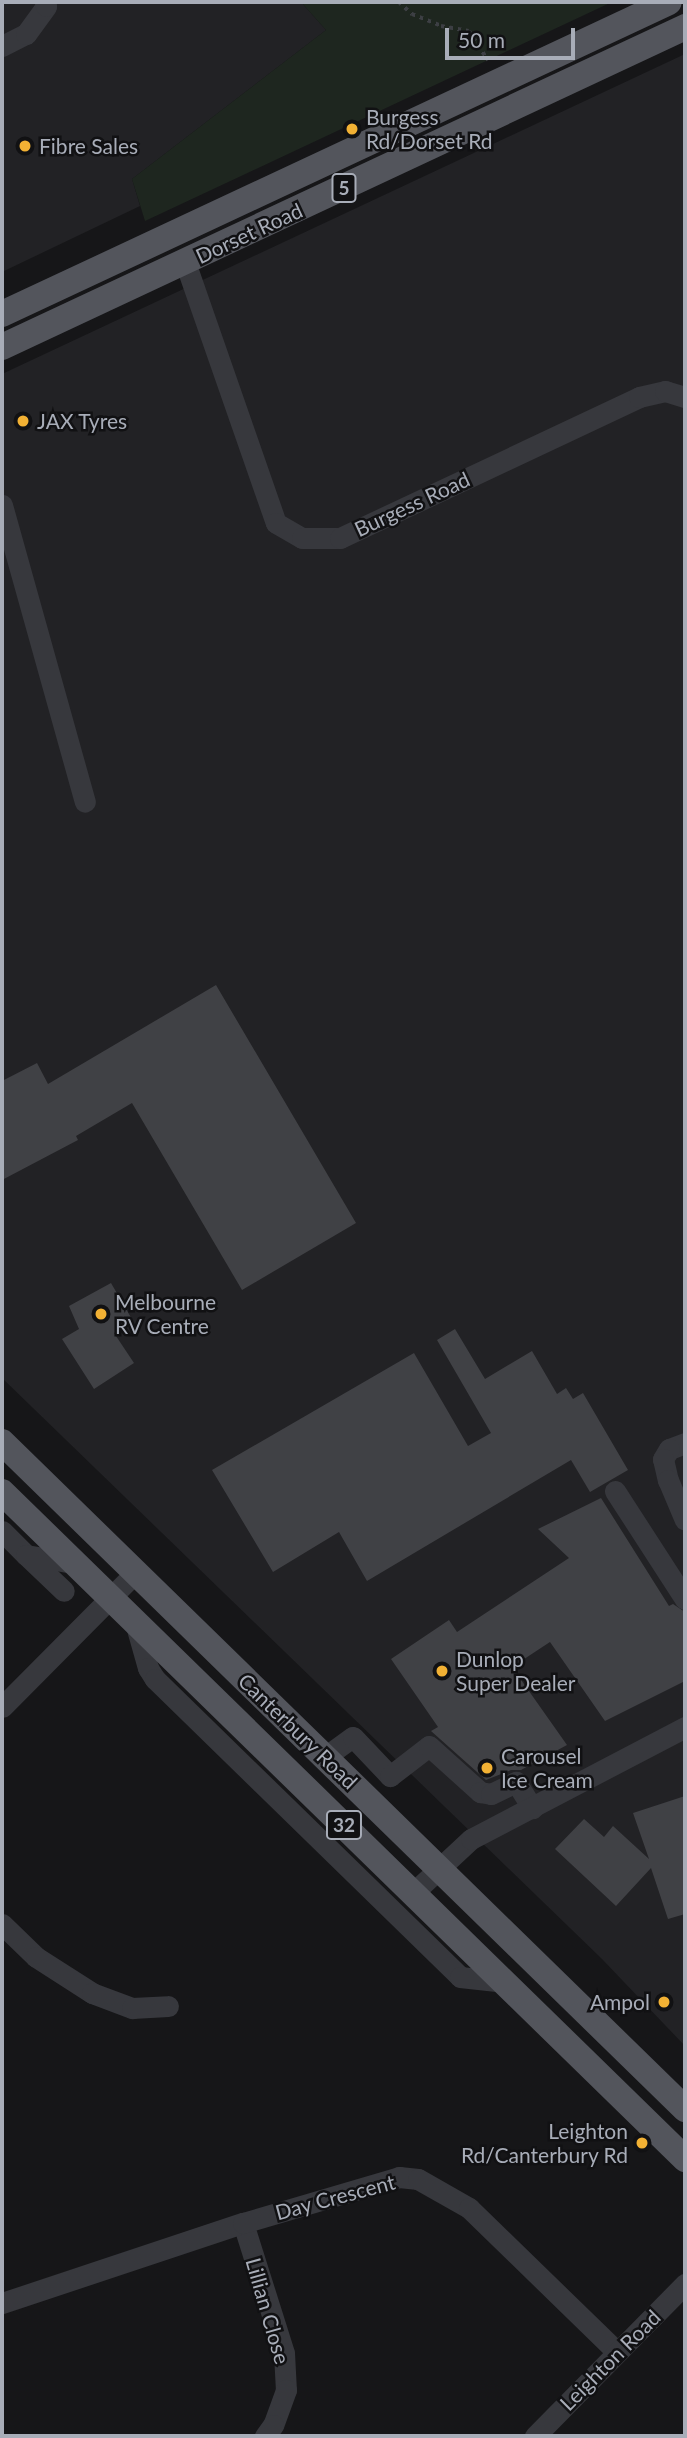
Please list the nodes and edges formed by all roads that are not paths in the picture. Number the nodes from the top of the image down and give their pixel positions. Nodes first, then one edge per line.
1 (45, 2) edge
2 (669, 2) edge
3 (685, 27) edge
4 (2, 46) edge
5 (172, 234) junction
6 (186, 262) junction
7 (2, 314) edge
8 (2, 347) edge
9 (685, 397) edge
10 (2, 505) edge
11 (85, 802) dead end
12 (2, 1442) edge
13 (685, 1443) edge
14 (615, 1491) dead end
15 (2, 1492) edge
16 (685, 1520) edge
17 (2, 1531) edge
18 (26, 1555) junction
19 (74, 1563) junction
20 (132, 1570) junction
21 (64, 1591) dead end
22 (108, 1596) junction
23 (685, 1599) edge
24 (135, 1622) junction
25 (2, 1707) edge
26 (685, 1727) edge
27 (325, 1757) junction
28 (532, 1808) junction
29 (439, 1868) junction
30 (413, 1893) junction
31 (2, 1924) edge
32 (506, 1982) junction
33 (168, 2006) dead end
34 (685, 2109) edge
35 (685, 2159) edge
36 (243, 2223) junction
37 (685, 2284) edge
38 (2, 2304) edge
39 (617, 2352) junction
40 (265, 2436) edge
41 (535, 2436) edge

1 - 4 street
2 - 5 main road, Dorset Road / 5
3 - 6 main road, Dorset Road / 5
5 - 6 main road
5 - 7 main road, Dorset Road / 5
6 - 8 main road, Dorset Road / 5
6 - 9 street, Burgess Road
10 - 11 street
12 - 20 main road, Canterbury Road / 32
13 - 16 street
14 - 23 street
15 - 19 main road, Canterbury Road / 32
17 - 18 street
18 - 19 street
18 - 21 street
19 - 22 main road, Canterbury Road / 32
20 - 22 street
20 - 27 main road, Canterbury Road / 32
22 - 24 main road, Canterbury Road / 32
22 - 25 street
24 - 30 main road, Canterbury Road / 32
24 - 32 street, Canterbury Road
26 - 28 street
27 - 28 street
27 - 29 main road, Canterbury Road / 32
28 - 29 street
29 - 30 street
29 - 34 main road, Canterbury Road / 32
30 - 32 main road, Canterbury Road / 32
31 - 33 street
32 - 35 main road, Canterbury Road / 32
36 - 38 street, Day Crescent
36 - 39 street, Day Crescent
36 - 40 street, Lillian Close
37 - 39 street, Leighton Road
39 - 41 street, Leighton Road

